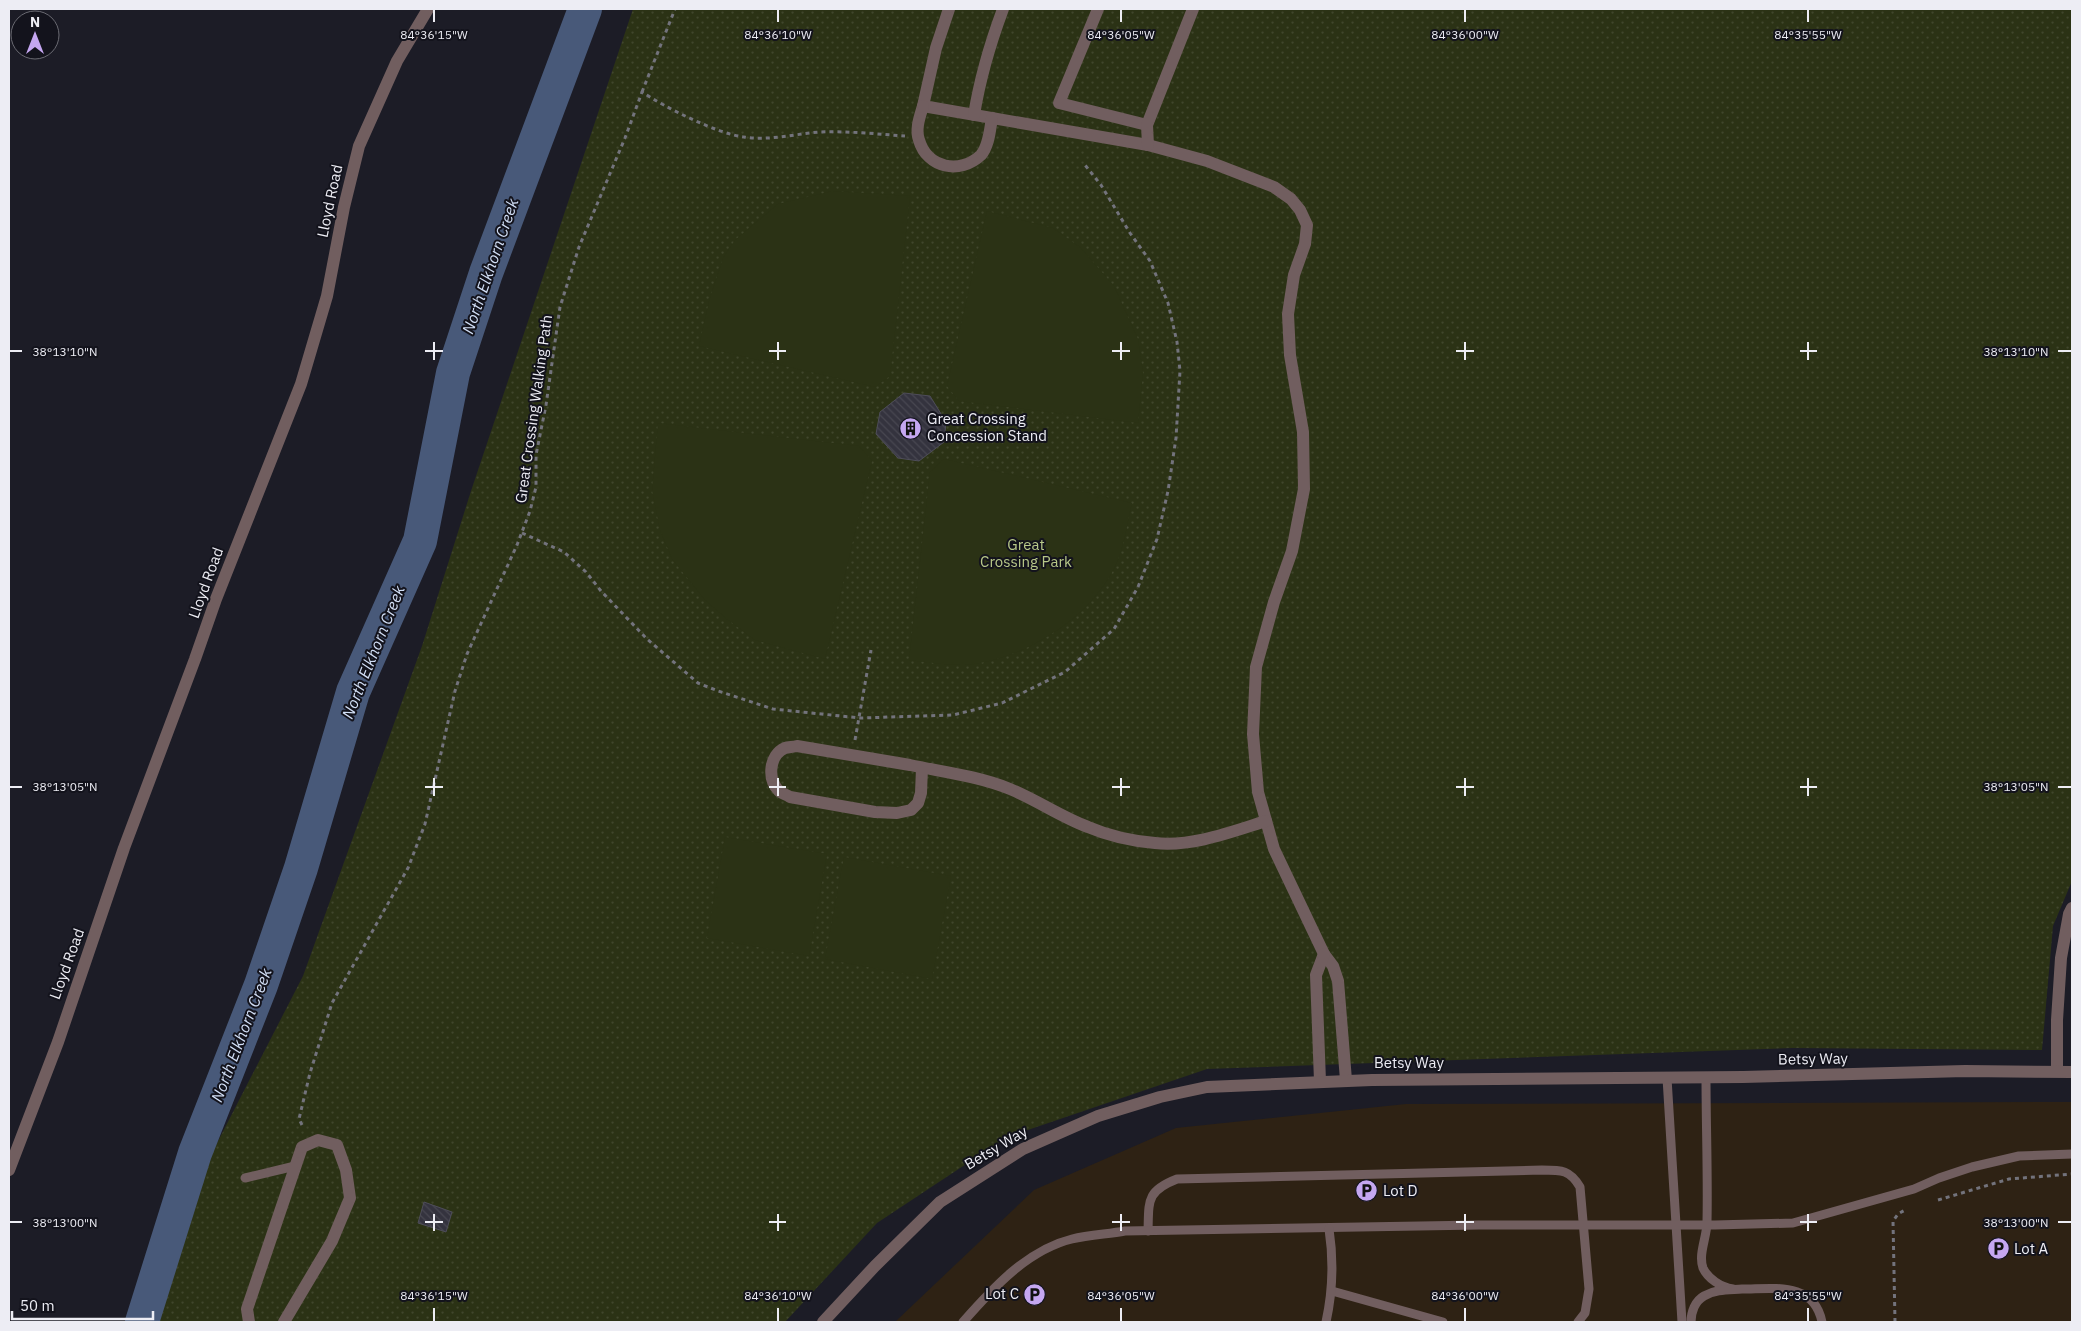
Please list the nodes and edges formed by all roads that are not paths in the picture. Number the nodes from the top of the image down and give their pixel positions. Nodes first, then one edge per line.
1 (428, 9) edge
2 (949, 9) edge
3 (1003, 9) edge
4 (1098, 9) edge
5 (1193, 9) edge
6 (923, 106) junction
7 (974, 115) junction
8 (992, 118) junction
9 (1147, 125) junction
10 (1148, 145) junction
11 (922, 768) junction
12 (1266, 821) junction
13 (2072, 908) edge
14 (1324, 954) junction
15 (1340, 1012) junction
16 (1318, 1014) junction
17 (2057, 1071) junction
18 (2072, 1072) edge
19 (1706, 1077) junction
20 (1667, 1078) junction
21 (1346, 1080) junction
22 (1320, 1081) junction
23 (2072, 1154) edge
24 (295, 1166) junction
25 (9, 1170) edge
26 (245, 1178) dead end
27 (1675, 1224) junction
28 (1708, 1224) junction
29 (1584, 1225) junction
30 (1329, 1229) junction
31 (1148, 1231) junction
32 (1733, 1289) junction
33 (1332, 1291) junction
34 (249, 1322) edge
35 (284, 1322) edge
36 (823, 1322) edge
37 (963, 1322) edge
38 (1326, 1322) edge
39 (1443, 1322) edge
40 (1578, 1322) edge
41 (1682, 1322) edge
42 (1691, 1322) edge
43 (1822, 1322) edge

1 - 25 street, Lloyd Road
2 - 6 street
3 - 7 street
4 - 9 street
5 - 9 street
6 - 7 street
6 - 8 street
7 - 8 street
8 - 10 street
9 - 10 street
10 - 12 street
11 - 11 street
11 - 12 street
12 - 14 street
13 - 17 street
14 - 15 street
14 - 16 street
15 - 16 street
15 - 21 street
16 - 22 street
17 - 18 street, Betsy Way
17 - 19 street, Betsy Way
19 - 20 street, Betsy Way
19 - 28 lane
20 - 21 street, Betsy Way
20 - 27 lane
21 - 22 street, Betsy Way
22 - 36 street, Betsy Way
23 - 28 lane
24 - 26 lane
24 - 34 street
24 - 35 street
27 - 28 lane
27 - 29 lane
27 - 41 lane
28 - 32 lane
29 - 30 lane
29 - 31 lane
29 - 40 lane
30 - 31 lane
30 - 33 lane
31 - 37 lane
32 - 42 lane
32 - 43 lane
33 - 38 lane
33 - 39 lane

